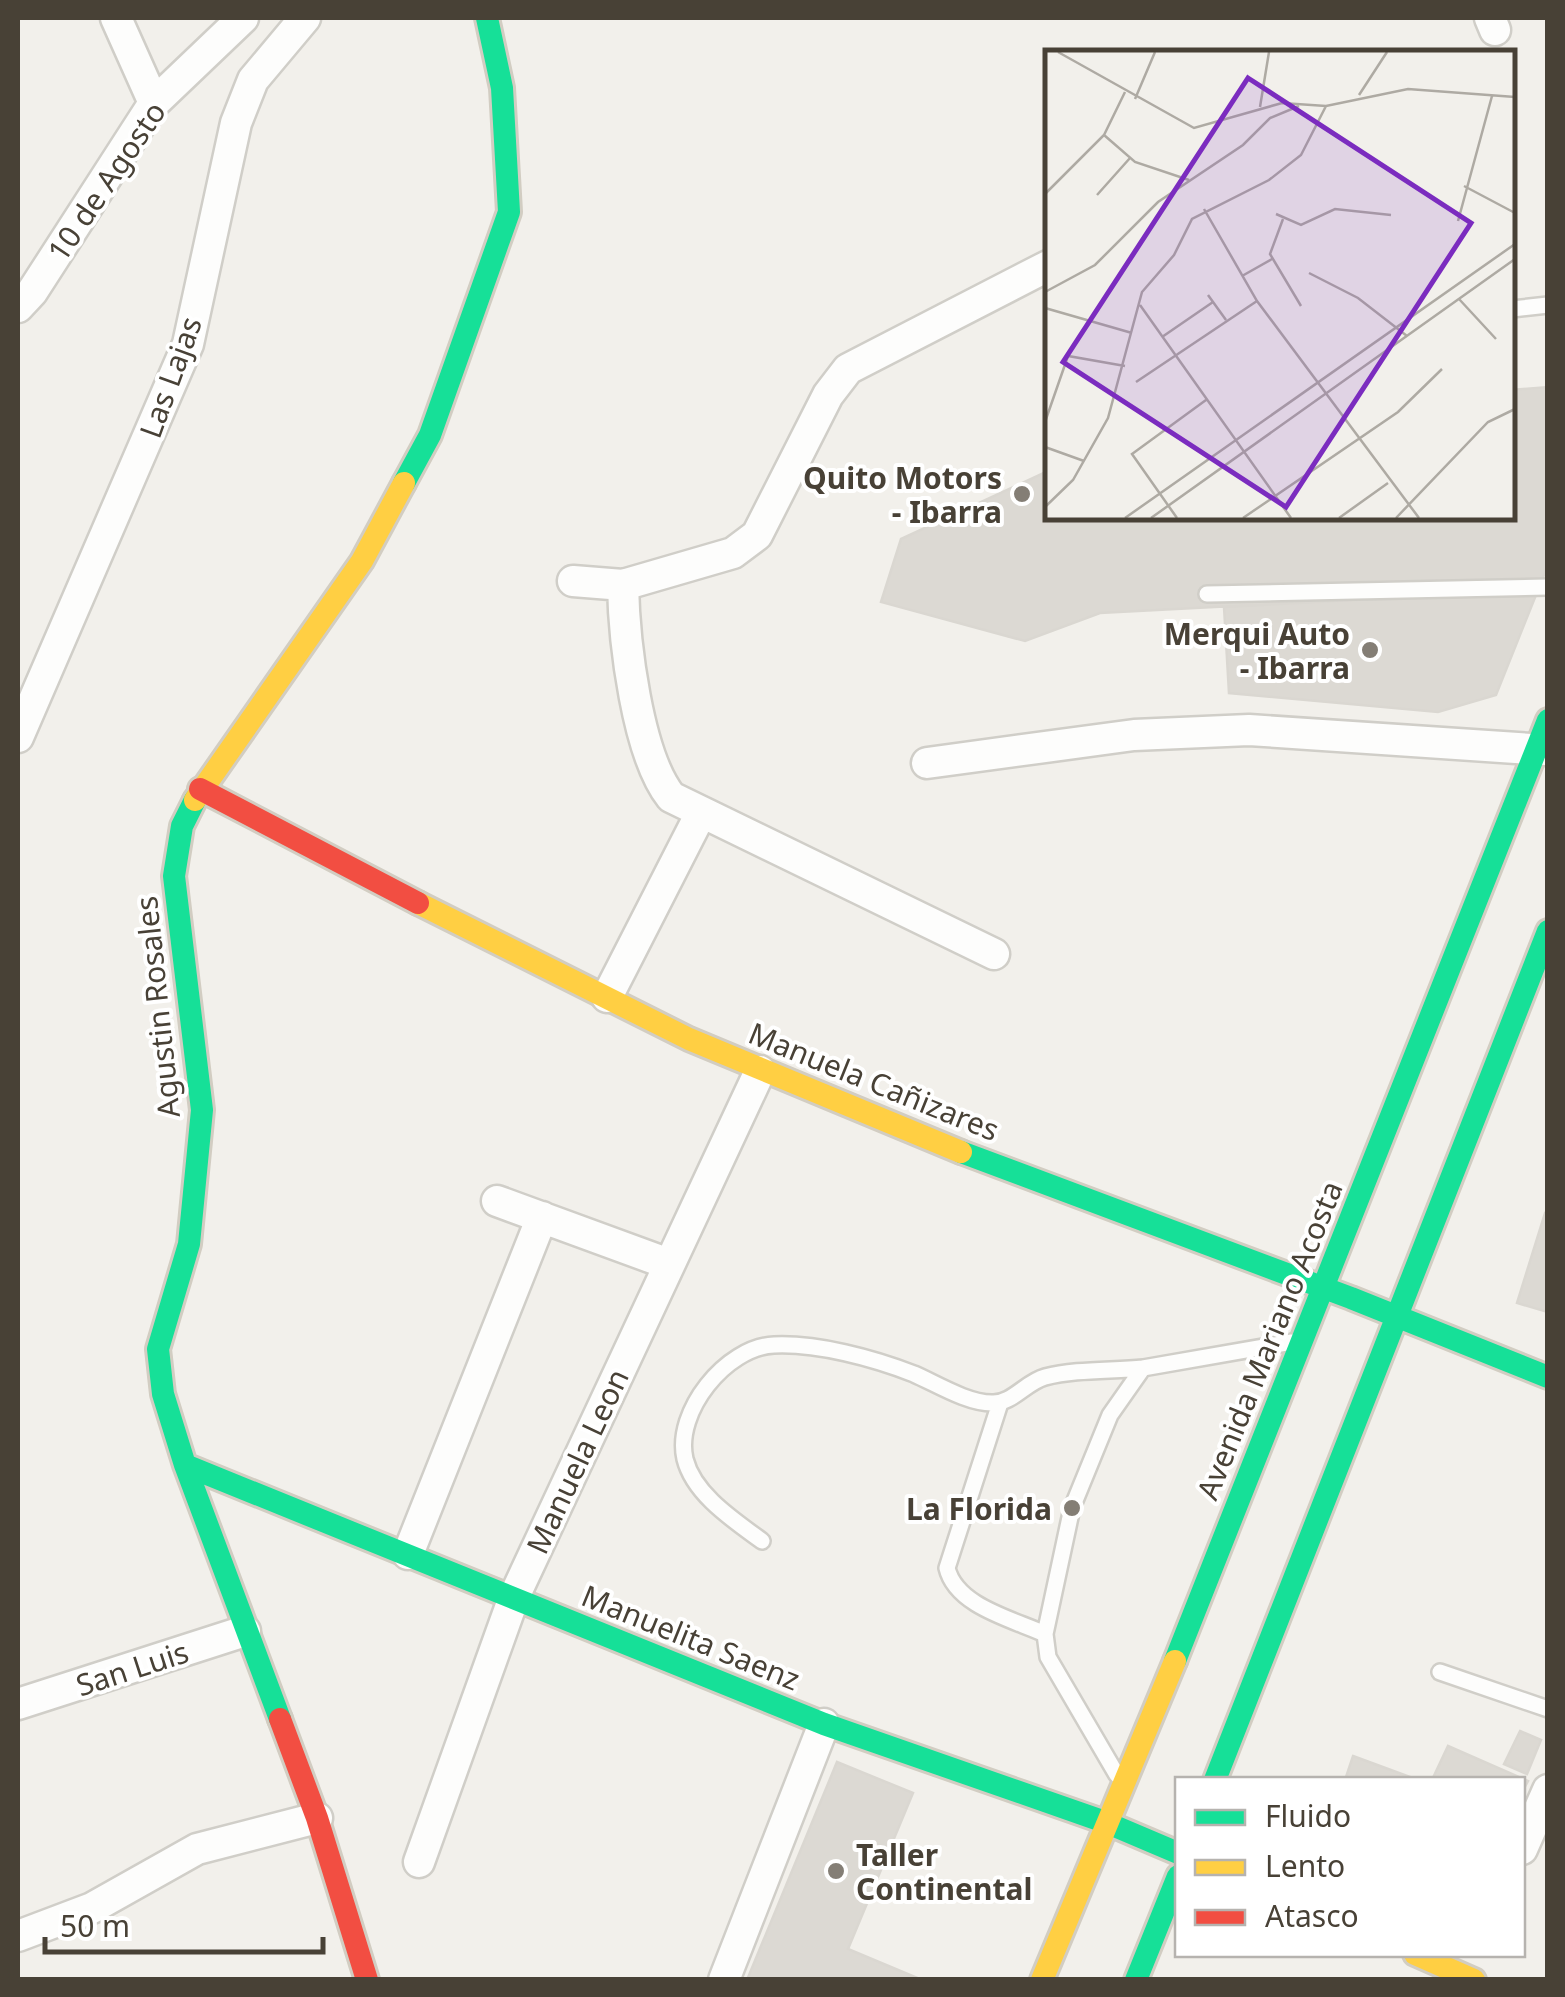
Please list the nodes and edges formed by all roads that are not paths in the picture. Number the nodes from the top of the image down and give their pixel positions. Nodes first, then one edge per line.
1 (116, 18) edge
2 (243, 18) edge
3 (305, 18) edge
4 (487, 18) edge
5 (154, 103) junction
6 (1045, 268) edge
7 (1548, 305) edge
8 (18, 307) edge
9 (1515, 309) edge
10 (573, 582) dead end
11 (622, 585) junction
12 (1548, 587) edge
13 (1207, 594) dead end
14 (26, 694) edge
15 (18, 736) edge
16 (1544, 740) edge
17 (927, 763) dead end
18 (200, 790) junction
19 (700, 815) junction
20 (1548, 931) edge
21 (994, 954) dead end
22 (607, 997) junction
23 (760, 1071) junction
24 (497, 1202) dead end
25 (542, 1218) junction
26 (669, 1264) junction
27 (1323, 1284) junction
28 (1398, 1313) junction
29 (1300, 1340) junction
30 (1143, 1368) junction
31 (1548, 1377) edge
32 (1000, 1404) junction
33 (185, 1465) junction
34 (762, 1540) dead end
35 (408, 1554) junction
36 (514, 1596) junction
37 (245, 1632) junction
38 (1045, 1634) junction
39 (1440, 1672) dead end
40 (18, 1704) edge
41 (1548, 1709) edge
42 (824, 1724) junction
43 (1216, 1777) edge
44 (1124, 1787) junction
45 (1548, 1790) edge
46 (316, 1818) junction
47 (1105, 1822) junction
48 (1525, 1842) edge
49 (1175, 1851) edge
50 (419, 1862) dead end
51 (1175, 1883) edge
52 (18, 1936) edge
53 (1424, 1957) edge
54 (1471, 1973) edge
55 (367, 1980) edge
56 (724, 1980) edge
57 (1042, 1980) edge
58 (1136, 1980) edge

1 - 5 street
2 - 5 street, 10 de Agosto
3 - 14 street, Las Lajas
4 - 18 main road, Agustin Rosales
5 - 8 street, 10 de Agosto
6 - 11 street
7 - 9 lane
10 - 11 street
11 - 19 street
12 - 13 lane
14 - 15 street, Las Lajas
16 - 17 street
16 - 27 main road, Avenida Mariano Acosta
18 - 22 main road, Manuela Cañizares
18 - 33 main road, Agustin Rosales
19 - 21 street
19 - 22 street
20 - 28 main road
22 - 23 main road, Manuela Cañizares
23 - 26 street, Manuela Leon
23 - 27 main road, Manuela Cañizares
24 - 25 street
25 - 26 street
25 - 35 street
26 - 36 street, Manuela Leon
27 - 28 main road, Manuela Cañizares
27 - 29 main road, Avenida Mariano Acosta
28 - 31 main road, Manuela Cañizares
28 - 43 main road
29 - 30 lane
29 - 44 main road, Avenida Mariano Acosta
30 - 32 lane
30 - 38 lane
32 - 34 lane
32 - 38 lane
33 - 35 main road, Manuelita Saenz
33 - 37 main road, Agustin Rosales
35 - 36 main road, Manuelita Saenz
36 - 42 main road, Manuelita Saenz
36 - 50 street, Manuela Leon
37 - 40 street, San Luis
37 - 46 main road, Agustin Rosales
38 - 44 lane
39 - 41 lane
42 - 47 main road, Manuelita Saenz
42 - 56 street
44 - 47 main road, Avenida Mariano Acosta
45 - 48 street
46 - 52 street
46 - 55 main road, Agustin Rosales
47 - 49 main road, Manuelita Saenz
47 - 57 main road, Avenida Mariano Acosta
51 - 58 main road
53 - 54 main road

